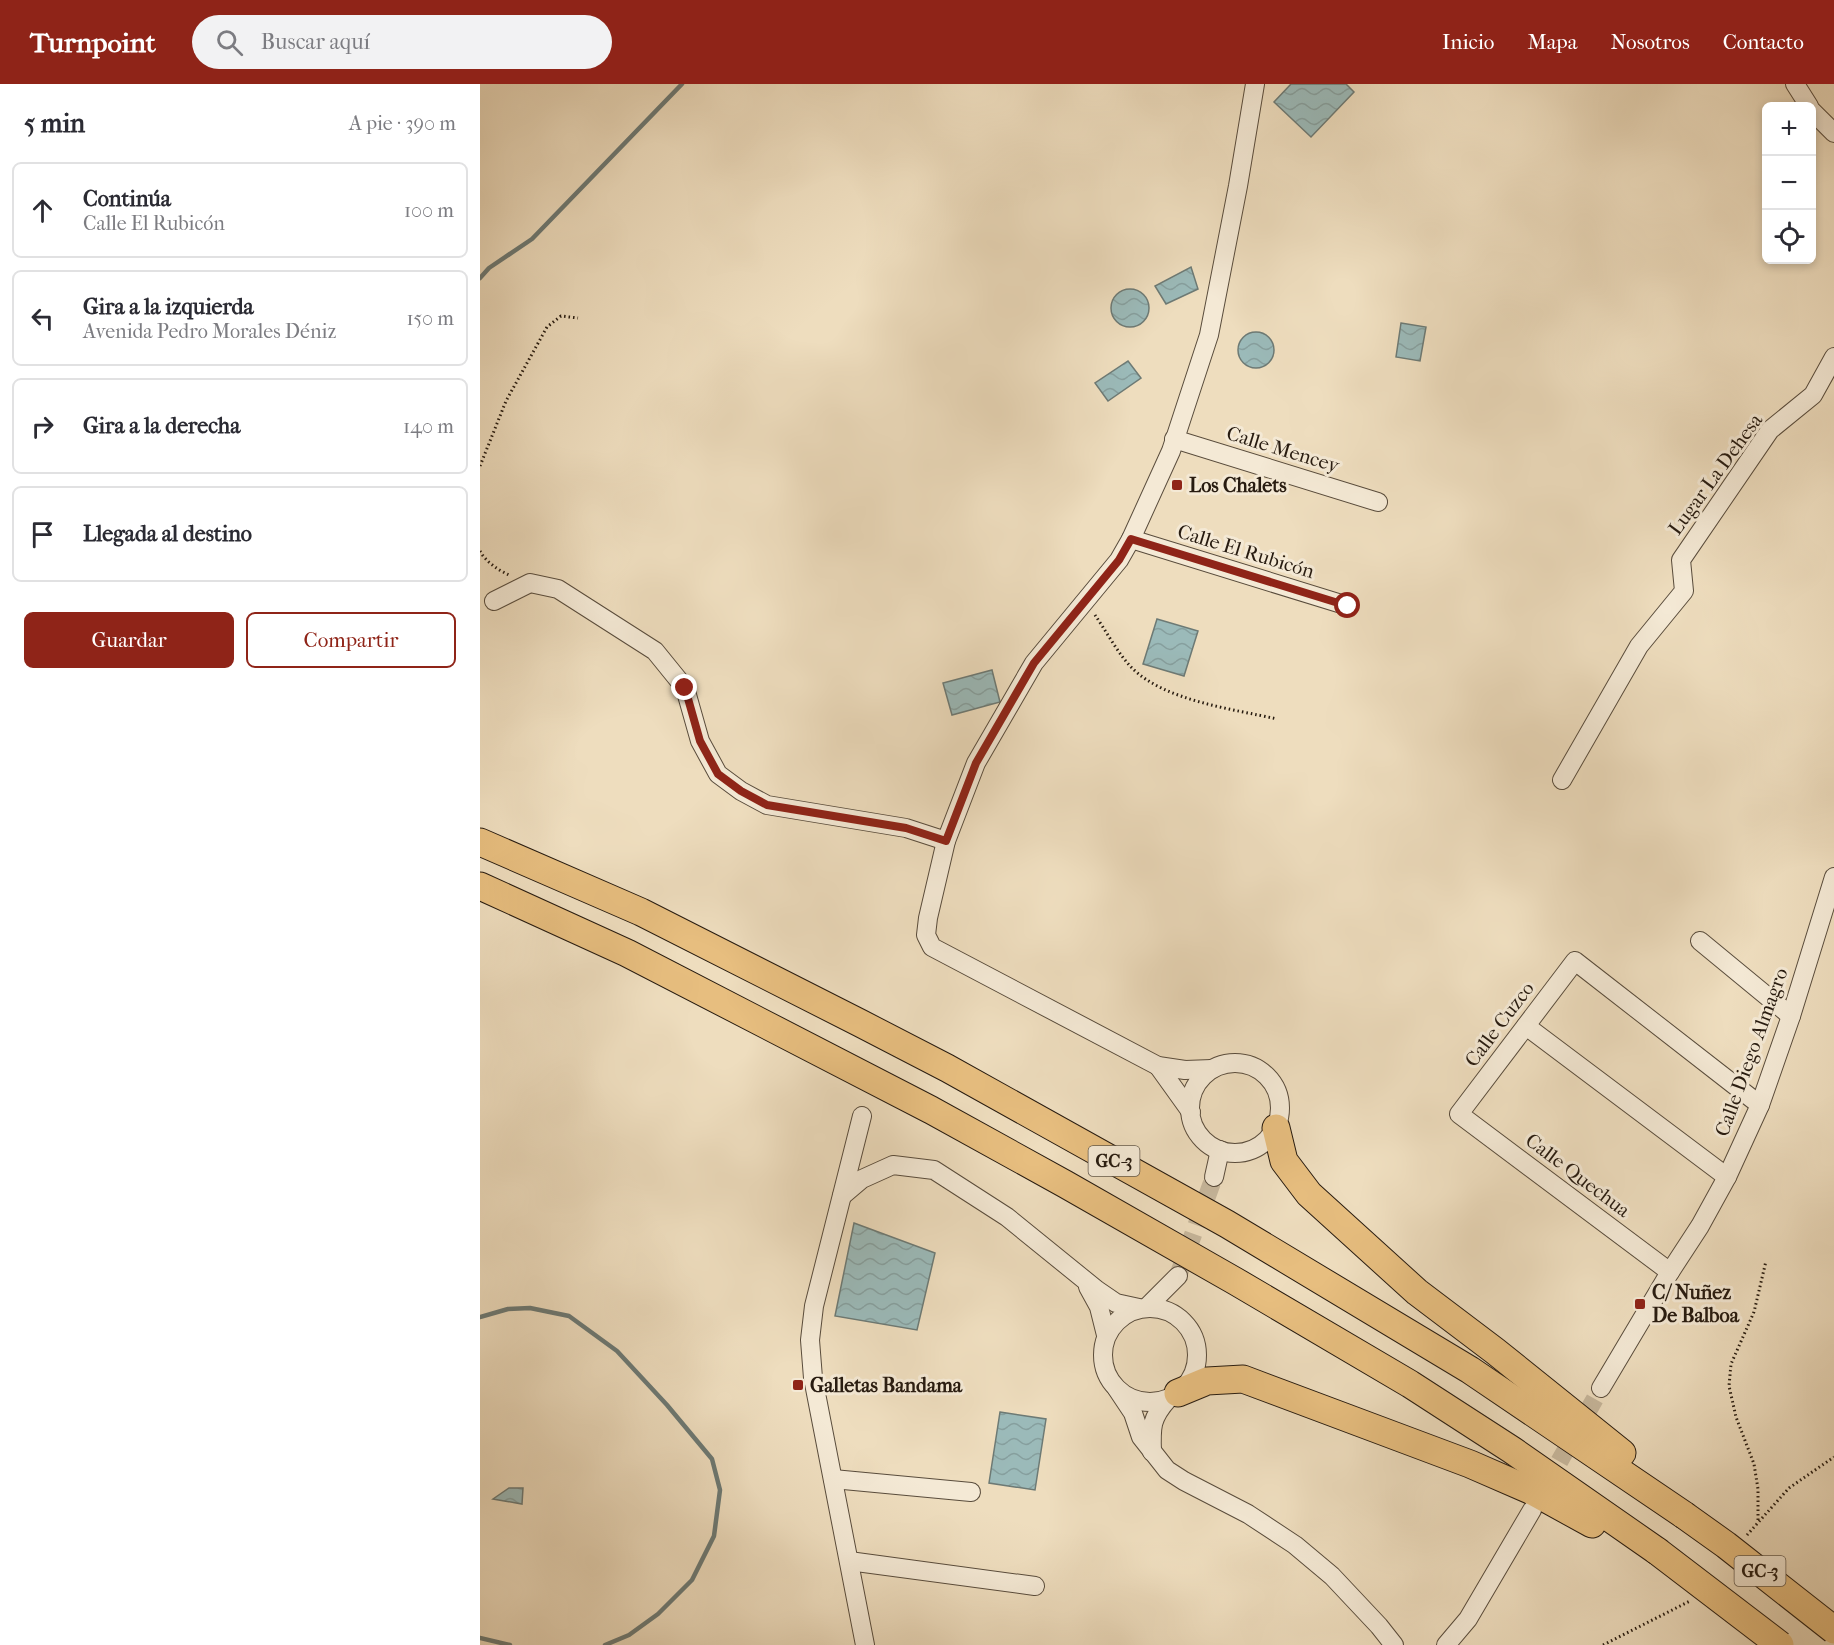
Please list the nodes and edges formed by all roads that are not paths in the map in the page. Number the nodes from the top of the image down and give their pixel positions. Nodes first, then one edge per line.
1 (1255, 84) edge
2 (1795, 84) edge
3 (1806, 102) edge
4 (1816, 115) edge
5 (1833, 132) edge
6 (1834, 357) edge
7 (1174, 439) junction
8 (1378, 502) dead end
9 (1131, 539) junction
10 (494, 601) dead end
11 (1348, 606) dead end
12 (1562, 780) dead end
13 (946, 841) junction
14 (480, 842) edge
15 (1834, 878) edge
16 (491, 893) edge
17 (1700, 941) dead end
18 (1791, 1016) junction
19 (1526, 1026) junction
20 (1158, 1066) junction
21 (1212, 1070) junction
22 (1760, 1105) junction
23 (1191, 1112) junction
24 (1459, 1114) joint
25 (862, 1116) dead end
26 (1276, 1128) junction
27 (1220, 1150) junction
28 (1214, 1177) tunnel mouth
29 (1727, 1177) junction
30 (842, 1196) junction
31 (1670, 1272) junction
32 (1085, 1281) junction
33 (1143, 1308) junction
34 (1180, 1318) junction
35 (1106, 1335) junction
36 (1601, 1388) tunnel mouth
37 (1117, 1389) junction
38 (1173, 1396) junction
39 (1152, 1452) junction
40 (833, 1479) junction
41 (971, 1492) dead end
42 (1532, 1510) dead end
43 (1687, 1511) junction
44 (1658, 1559) junction
45 (849, 1561) junction
46 (1035, 1586) dead end
47 (1834, 1630) edge
48 (865, 1645) edge
49 (1394, 1645) edge
50 (1446, 1645) edge
51 (1780, 1645) edge

1 - 7 street
2 - 3 street
4 - 5 street
6 - 12 street, Lugar La Dehesa
7 - 8 street, Calle Mencey
7 - 9 street
9 - 11 street, Calle El Rubicón
9 - 13 street
10 - 13 street
13 - 20 street
14 - 43 highway, GC-3
15 - 18 street, Calle Diego Almagro
16 - 44 highway, GC-3
17 - 18 street
18 - 22 street, Calle Diego Almagro
19 - 22 street, Calle Cuzco
19 - 24 street, Calle Cuzco
19 - 29 street
20 - 21 street
20 - 23 street
21 - 23 street
21 - 26 street
22 - 29 street, Calle Diego Almagro
23 - 27 street
24 - 31 street, Calle Quechua
25 - 30 street
26 - 27 street
26 - 43 highway
27 - 28 street
29 - 31 street, Calle Diego Almagro
30 - 32 street
30 - 40 street
31 - 36 street, Calle Diego Almagro
32 - 33 street
32 - 35 street
33 - 34 street
33 - 34 street
33 - 35 street
34 - 38 street
35 - 37 street
37 - 38 street
37 - 39 street
38 - 39 street
38 - 44 highway
39 - 49 street
40 - 41 street
40 - 45 street
42 - 50 street
43 - 47 highway, GC-3, bridge
44 - 51 highway, GC-3, bridge
45 - 46 street
45 - 48 street

